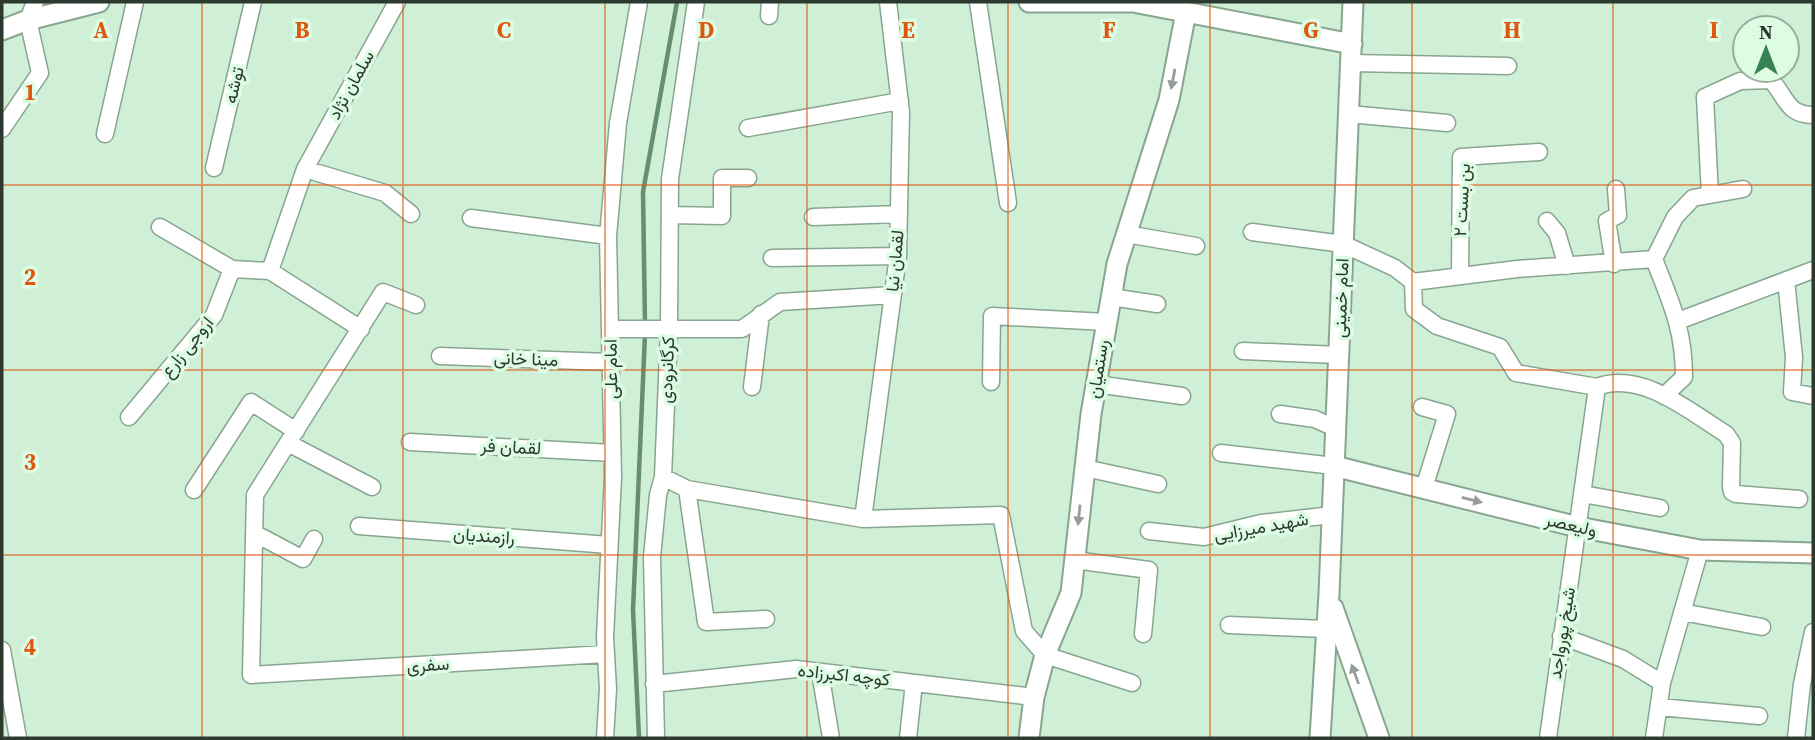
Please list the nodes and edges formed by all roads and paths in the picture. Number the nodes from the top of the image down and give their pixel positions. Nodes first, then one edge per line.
1 (99, 2) edge
2 (135, 2) edge
3 (253, 2) edge
4 (397, 2) edge
5 (639, 2) edge
6 (696, 2) edge
7 (888, 2) edge
8 (978, 2) edge
9 (1029, 2) edge
10 (1353, 2) edge
11 (1187, 7) edge
12 (31, 11) edge
13 (2, 30) edge
14 (1351, 54) junction
15 (1508, 66) dead end
16 (900, 101) junction
17 (1349, 114) junction
18 (1813, 115) edge
19 (1447, 123) dead end
20 (748, 128) dead end
21 (2, 129) edge
22 (104, 134) dead end
23 (1539, 152) dead end
24 (214, 168) dead end
25 (305, 169) junction
26 (748, 178) dead end
27 (1616, 189) dead end
28 (1743, 189) dead end
29 (1710, 195) junction
30 (1008, 203) dead end
31 (411, 214) dead end
32 (899, 214) junction
33 (670, 215) junction
34 (813, 217) dead end
35 (471, 218) dead end
36 (1547, 221) dead end
37 (160, 227) dead end
38 (1252, 232) dead end
39 (1126, 234) junction
40 (608, 236) junction
41 (1343, 244) junction
42 (1196, 246) dead end
43 (898, 256) junction
44 (772, 258) dead end
45 (1654, 259) junction
46 (1614, 264) junction
47 (1567, 265) junction
48 (232, 269) junction
49 (1813, 270) edge
50 (270, 271) junction
51 (1460, 276) junction
52 (1786, 280) junction
53 (1413, 282) junction
54 (893, 295) junction
55 (1111, 297) junction
56 (416, 304) dead end
57 (1157, 304) dead end
58 (761, 314) junction
59 (1678, 321) junction
60 (1106, 322) junction
61 (361, 329) junction
62 (611, 329) junction
63 (669, 329) junction
64 (1243, 351) dead end
65 (1339, 355) junction
66 (440, 356) dead end
67 (611, 362) junction
68 (991, 382) dead end
69 (1096, 384) junction
70 (752, 387) dead end
71 (1597, 387) junction
72 (1182, 396) dead end
73 (1664, 396) junction
74 (1813, 396) edge
75 (1422, 407) dead end
76 (1280, 414) dead end
77 (129, 417) dead end
78 (1335, 428) junction
79 (292, 437) junction
80 (410, 442) dead end
81 (612, 453) junction
82 (1221, 453) dead end
83 (1334, 466) junction
84 (1085, 468) junction
85 (663, 477) junction
86 (1158, 484) dead end
87 (372, 487) dead end
88 (1424, 488) junction
89 (687, 489) junction
90 (194, 490) dead end
91 (1583, 494) junction
92 (1798, 499) dead end
93 (1660, 508) dead end
94 (1332, 515) junction
95 (863, 519) junction
96 (359, 526) dead end
97 (1578, 527) junction
98 (1149, 531) dead end
99 (254, 533) junction
100 (314, 538) dead end
101 (609, 545) junction
102 (1700, 550) junction
103 (1813, 553) edge
104 (1074, 560) junction
105 (1329, 594) junction
106 (1682, 612) junction
107 (766, 619) dead end
108 (1229, 625) dead end
109 (1762, 627) dead end
110 (1326, 629) junction
111 (1813, 632) edge
112 (1143, 635) dead end
113 (1561, 636) junction
114 (2, 650) edge
115 (605, 654) junction
116 (1045, 655) junction
117 (820, 672) junction
118 (914, 682) junction
119 (1132, 682) dead end
120 (1662, 683) junction
121 (654, 684) junction
122 (1034, 697) junction
123 (1659, 707) junction
124 (1759, 716) dead end
125 (18, 738) edge
126 (605, 738) edge
127 (656, 738) edge
128 (826, 738) edge
129 (831, 738) edge
130 (908, 738) edge
131 (1030, 738) edge
132 (1320, 738) edge
133 (1379, 738) edge
134 (1548, 738) edge
135 (1654, 738) edge
136 (1796, 738) edge

1 - 12 street
2 - 22 street
3 - 24 street, توشه
4 - 25 street, سلمان نژاد
5 - 40 street, امام علی
6 - 33 street, کرگانرودی
7 - 16 street, لقمان نیا
8 - 30 street
9 - 11 street
10 - 14 street, امام خمینی
11 - 14 street
11 -> 39 street, رستمیان
12 - 13 street
12 - 21 street
14 - 15 street
14 - 17 street, امام خمینی
16 - 20 street
16 - 32 street, لقمان نیا
17 - 19 street
17 - 41 street, امام خمینی
18 - 29 street
23 - 51 street, بن بست ۲
25 - 31 street
25 - 50 street, سلمان نژاد
26 - 33 street
27 - 46 street
28 - 29 street
29 - 45 street
32 - 34 street
32 - 43 street, لقمان نیا
33 - 63 street, کرگانرودی
35 - 40 street
36 - 47 street
37 - 48 street
38 - 41 street
39 - 42 street
39 - 55 street, رستمیان
40 - 62 street, امام علی
41 - 53 street
41 - 65 street, امام خمینی
43 - 44 street
43 - 54 street, لقمان نیا
45 - 46 street
45 - 59 street
46 - 47 street
47 - 51 street
48 - 50 street
48 - 77 street, اروجی زارع
49 - 52 street
50 - 61 street
51 - 53 street
52 - 59 street
52 - 74 street
53 - 71 street
54 - 58 street
54 - 95 street, لقمان نیا
55 - 57 street
55 - 60 street, رستمیان
56 - 61 street
58 - 63 street
58 - 70 street
59 - 73 street
60 - 68 street
60 - 69 street, رستمیان
61 - 79 street
62 - 63 street
62 - 67 street, امام علی
63 - 85 street, کرگانرودی
64 - 65 street
65 - 78 street, امام خمینی
66 - 67 street, مینا خانی
67 - 81 street, امام علی
69 - 72 street
69 - 84 street, رستمیان
71 - 73 street
71 - 91 street, شیخ پورواجد
73 - 92 street
75 - 88 street
76 - 78 street
78 - 83 street, امام خمینی
79 - 87 street
79 - 90 street
79 - 99 street
80 - 81 street, لقمان فر
81 - 101 street, امام علی
82 - 83 street
83 - 88 street, ولیعصر
83 - 94 street, امام خمینی
84 - 86 street
84 -> 104 street, رستمیان
85 - 89 street
85 - 121 street, کرگانرودی
88 -> 97 street, ولیعصر
89 - 95 street
89 - 107 street
91 - 93 street
91 - 97 street, شیخ پورواجد
94 - 98 street, شهید میرزایی
94 - 105 street, امام خمینی
95 - 116 street
96 - 101 street, رازمندیان
97 - 102 street, ولیعصر
97 - 113 street, شیخ پورواجد
99 - 100 street
99 - 115 street, سفری
101 - 115 street, امام علی
102 - 103 street, ولیعصر
102 - 106 street
104 - 112 street
104 - 116 street, رستمیان
105 - 110 street, امام خمینی
133 -> 105 street, امام خمینی
106 - 109 street
106 - 120 street
108 - 110 street
110 - 132 street, امام خمینی
111 - 136 street
113 - 120 street
113 - 134 street, شیخ پورواجد
114 - 125 street
115 - 126 street, امام علی
116 - 119 street
116 - 122 street, رستمیان
117 - 118 street, کوچه اکبرزاده
117 - 121 street, کوچه اکبرزاده
117 - 129 street
118 - 122 street, کوچه اکبرزاده
118 - 130 street
120 - 123 street
121 - 127 street, کرگانرودی
122 - 131 street, رستمیان
123 - 124 street
123 - 135 street
128 - 129 street

